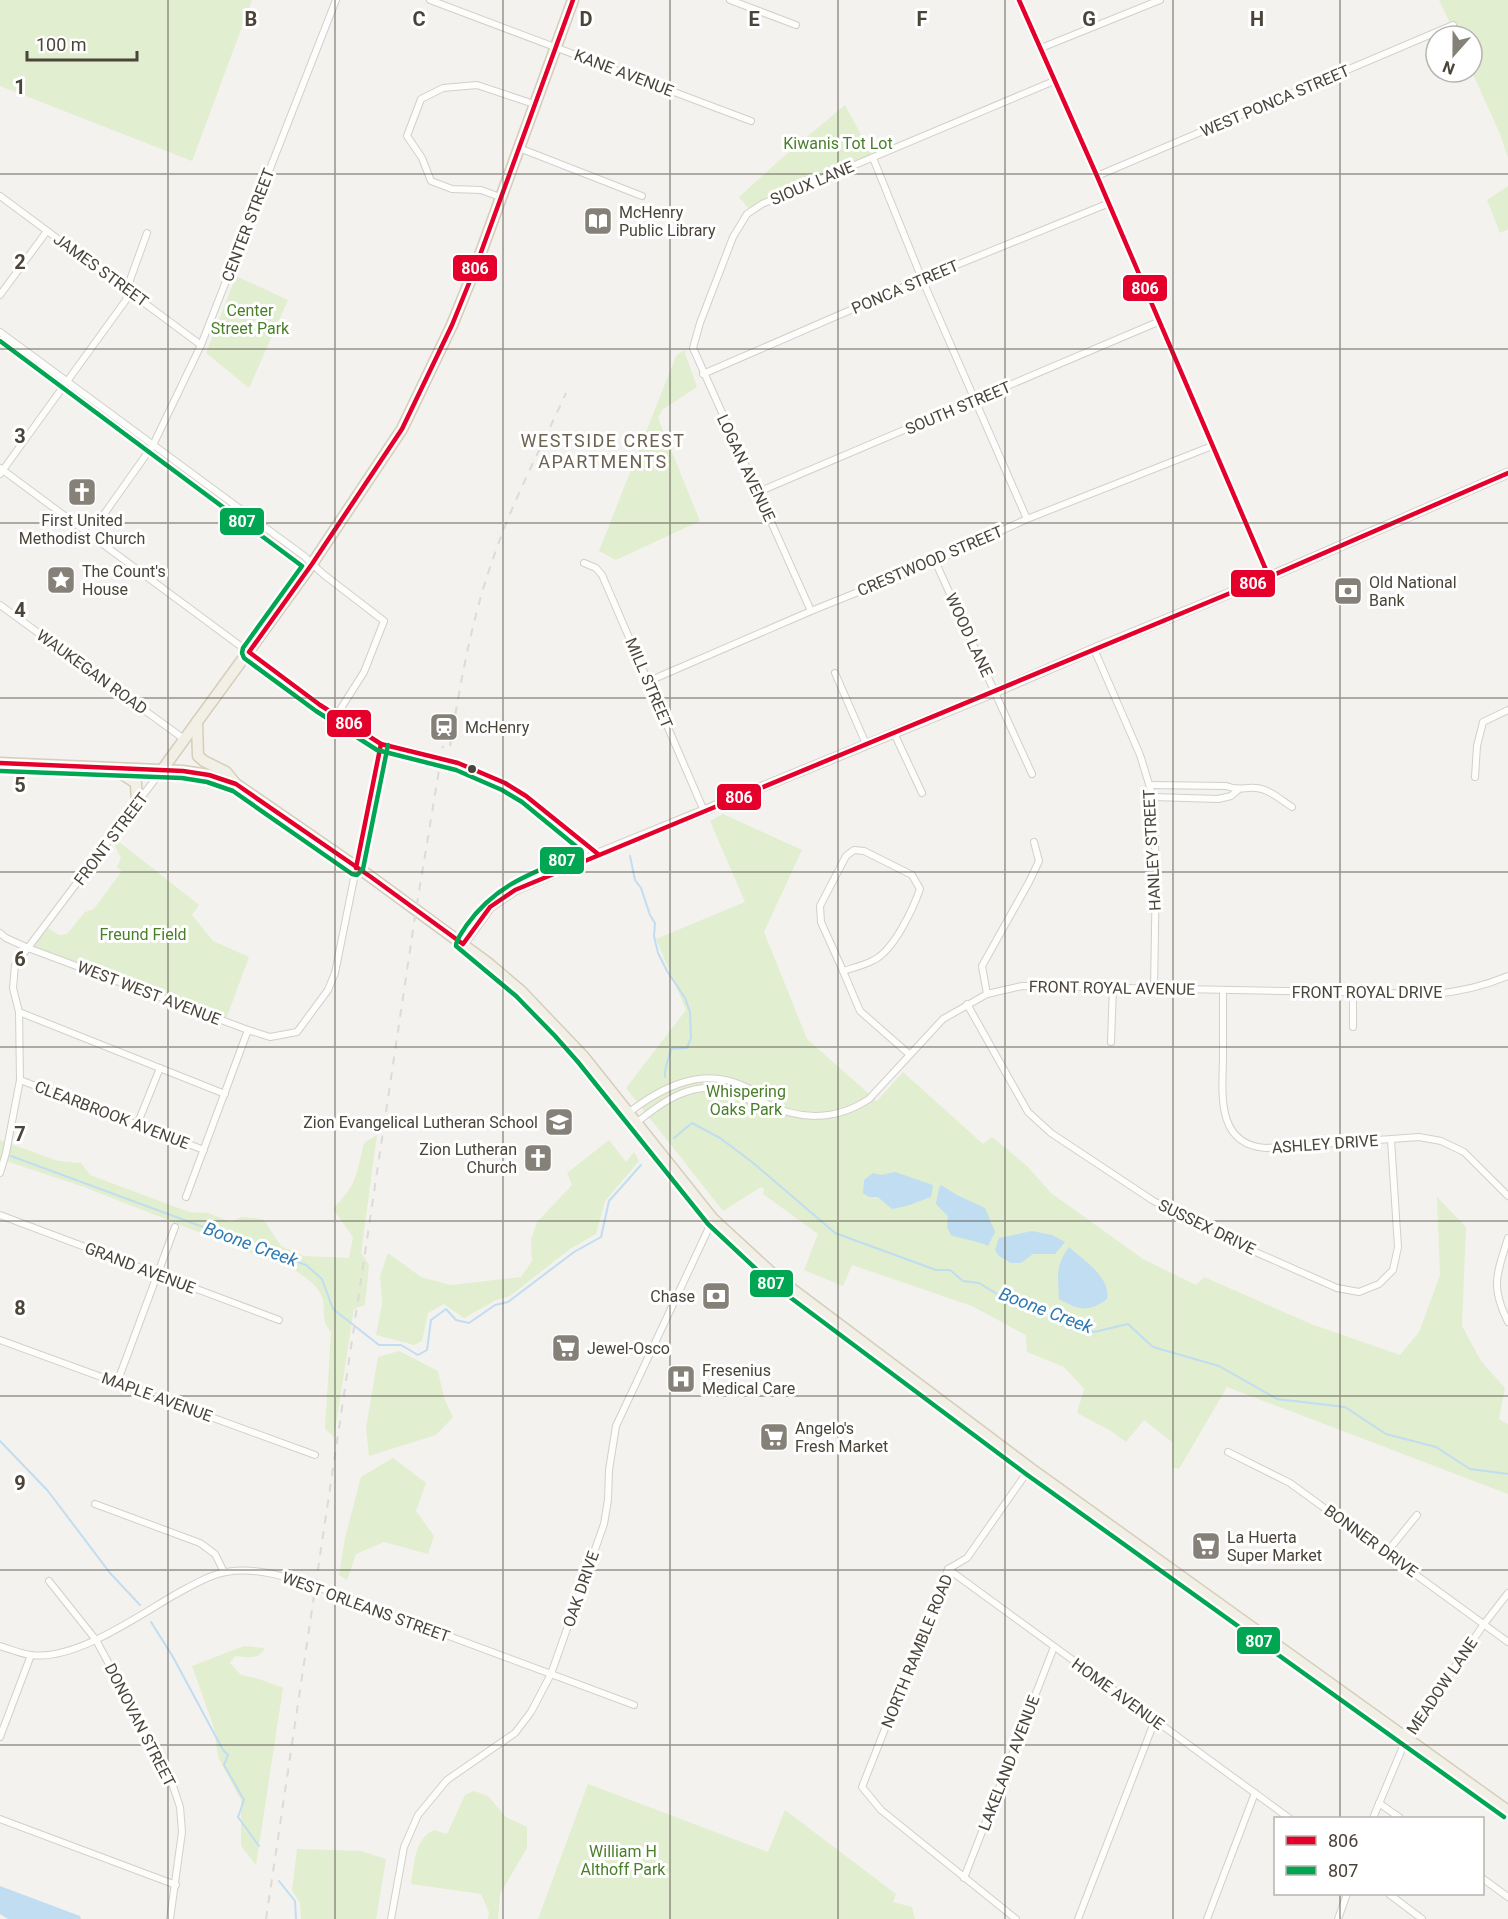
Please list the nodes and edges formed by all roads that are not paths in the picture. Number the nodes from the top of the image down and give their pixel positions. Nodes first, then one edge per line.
1 (336, 0) edge
2 (430, 0) edge
3 (573, 0) edge
4 (730, 0) edge
5 (1019, 0) edge
6 (1160, 0) edge
7 (796, 25) dead end
8 (1424, 37) edge
9 (555, 47) junction
10 (1041, 48) junction
11 (1054, 81) junction
12 (534, 104) junction
13 (752, 121) dead end
14 (519, 148) junction
15 (873, 158) junction
16 (1097, 176) junction
17 (0, 196) edge
18 (642, 196) dead end
19 (501, 197) junction
20 (1107, 204) junction
21 (47, 231) junction
22 (147, 233) dead end
23 (922, 279) junction
24 (128, 291) junction
25 (0, 295) edge
26 (1158, 322) junction
27 (700, 323) joint
28 (0, 332) edge
29 (201, 345) junction
30 (703, 374) junction
31 (68, 382) junction
32 (976, 401) junction
33 (153, 445) junction
34 (1212, 446) junction
35 (1, 471) edge
36 (1508, 473) edge
37 (758, 492) junction
38 (1027, 519) junction
39 (90, 534) junction
40 (935, 561) junction
41 (584, 563) dead end
42 (312, 564) junction
43 (1269, 577) junction
44 (0, 605) edge
45 (811, 611) junction
46 (1094, 649) junction
47 (249, 652) junction
48 (836, 673) dead end
49 (649, 681) junction
50 (995, 692) junction
51 (1508, 710) edge
52 (336, 716) junction
53 (197, 722) junction
54 (894, 734) junction
55 (184, 740) junction
56 (381, 744) junction
57 (866, 744) junction
58 (0, 763) edge
59 (113, 768) junction
60 (162, 770) junction
61 (1032, 774) dead end
62 (1474, 777) dead end
63 (236, 784) junction
64 (1150, 785) junction
65 (1238, 790) junction
66 (922, 794) dead end
67 (1153, 797) junction
68 (136, 805) junction
69 (1292, 807) dead end
70 (704, 811) junction
71 (1034, 842) dead end
72 (598, 854) junction
73 (356, 868) junction
74 (0, 933) edge
75 (463, 944) junction
76 (28, 948) junction
77 (843, 971) junction
78 (1508, 976) edge
79 (1113, 987) junction
80 (1154, 989) junction
81 (1223, 991) junction
82 (1353, 993) junction
83 (987, 994) junction
84 (967, 1004) junction
85 (19, 1012) junction
86 (1353, 1027) dead end
87 (248, 1030) junction
88 (1111, 1042) dead end
89 (909, 1054) junction
90 (160, 1068) junction
91 (20, 1080) junction
92 (225, 1094) junction
93 (763, 1102) junction
94 (628, 1113) junction
95 (636, 1123) junction
96 (137, 1125) junction
97 (1391, 1140) junction
98 (204, 1150) junction
99 (0, 1173) edge
100 (1508, 1196) edge
101 (186, 1197) dead end
102 (0, 1215) edge
103 (713, 1219) junction
104 (175, 1227) dead end
105 (1508, 1238) edge
106 (157, 1274) junction
107 (279, 1320) dead end
108 (1508, 1322) edge
109 (0, 1340) edge
110 (117, 1383) junction
111 (1228, 1452) dead end
112 (315, 1455) dead end
113 (1030, 1468) junction
114 (95, 1504) dead end
115 (1417, 1515) dead end
116 (1387, 1552) junction
117 (948, 1569) junction
118 (224, 1572) junction
119 (49, 1581) dead end
120 (1508, 1593) edge
121 (1484, 1624) junction
122 (96, 1640) junction
123 (1508, 1641) edge
124 (0, 1646) edge
125 (1054, 1647) junction
126 (31, 1655) junction
127 (551, 1674) junction
128 (634, 1705) dead end
129 (1155, 1720) junction
130 (0, 1737) edge
131 (1407, 1737) junction
132 (1256, 1793) junction
133 (1379, 1803) junction
134 (1508, 1811) edge
135 (1288, 1817) edge
136 (1374, 1817) edge
137 (1399, 1817) edge
138 (0, 1820) edge
139 (964, 1878) junction
140 (1484, 1879) edge
141 (176, 1885) junction
142 (1346, 1895) edge
143 (1392, 1895) edge
144 (1508, 1897) edge
145 (171, 1919) edge
146 (391, 1919) edge
147 (1017, 1919) edge
148 (1078, 1919) edge
149 (1207, 1919) edge
150 (1338, 1919) edge
151 (1422, 1919) edge

1 - 29 street, CENTER STREET
2 - 9 street, KANE AVENUE
3 - 9 main road, FRONT STREET
4 - 7 street
5 - 10 street
6 - 10 street
8 - 16 street, WEST PONCA STREET
9 - 12 main road, FRONT STREET
9 - 13 street, KANE AVENUE
10 - 11 street
11 - 15 street, SIOUX LANE
11 - 16 street
12 - 14 main road, FRONT STREET
12 - 19 street
14 - 18 street
14 - 19 main road, FRONT STREET
15 - 23 street
15 - 27 street, SIOUX LANE
16 - 20 street
17 - 21 street, JAMES STREET
19 - 42 main road, FRONT STREET
20 - 23 street, PONCA STREET
20 - 26 street
21 - 24 street, JAMES STREET
21 - 25 street
22 - 24 street
23 - 30 street, PONCA STREET
23 - 32 street
24 - 29 street, JAMES STREET
24 - 31 street
26 - 32 street, SOUTH STREET
26 - 34 street
27 - 30 street, LOGAN AVENUE
28 - 31 street
29 - 33 street, CENTER STREET
30 - 37 street, LOGAN AVENUE
31 - 33 street
31 - 35 street
32 - 37 street, SOUTH STREET
32 - 38 street
33 - 39 street, CENTER STREET
33 - 42 street
34 - 38 street, CRESTWOOD STREET
34 - 43 street
35 - 39 street
36 - 43 street
37 - 45 street, LOGAN AVENUE
38 - 40 street, CRESTWOOD STREET
39 - 47 street
40 - 45 street, CRESTWOOD STREET
40 - 50 street, WOOD LANE
41 - 49 street, MILL STREET
42 - 47 main road, FRONT STREET
42 - 52 street
43 - 46 street
44 - 55 street, WAUKEGAN ROAD
45 - 49 street, CRESTWOOD STREET
46 - 50 street
46 - 64 street, HANLEY STREET
47 - 52 street
47 - 53 main road, FRONT STREET
48 - 57 street
49 - 70 street, MILL STREET
50 - 54 street
50 - 61 street, WOOD LANE
51 - 62 street
52 - 56 street
53 - 55 main road, FRONT STREET
53 - 63 main road
54 - 57 street
54 - 66 street
55 - 60 main road, FRONT STREET
56 - 72 street
56 - 73 street
57 - 70 street
58 - 59 main road
59 - 60 main road
59 - 68 main road
60 - 63 main road
60 - 68 street, FRONT STREET
63 - 73 main road
64 - 65 street
64 - 67 street, HANLEY STREET
65 - 67 street
65 - 69 street
67 - 80 street, HANLEY STREET
68 - 76 street, FRONT STREET
70 - 72 street
71 - 83 street
72 - 75 street
73 - 75 main road
73 - 87 street, WEST WEST AVENUE
74 - 76 street, WEST WEST AVENUE
75 - 94 main road
76 - 85 street, FRONT STREET
76 - 87 street, WEST WEST AVENUE
77 - 77 street
77 - 89 street
78 - 82 street, FRONT ROYAL DRIVE
79 - 80 street, FRONT ROYAL AVENUE
79 - 83 street, FRONT ROYAL AVENUE
79 - 88 street
80 - 81 street, FRONT ROYAL AVENUE
81 - 82 street, FRONT ROYAL DRIVE
81 - 97 street, ASHLEY DRIVE
82 - 86 street
83 - 84 street, FRONT ROYAL AVENUE
84 - 89 street, FRONT ROYAL AVENUE
84 - 97 street, SUSSEX DRIVE
85 - 90 street
85 - 91 street, FRONT STREET
87 - 92 street
89 - 93 street, FRONT ROYAL AVENUE
90 - 92 street
90 - 96 street
91 - 96 street, CLEARBROOK AVENUE
91 - 99 street, FRONT STREET
92 - 98 street
93 - 94 street, FRONT ROYAL AVENUE
93 - 95 street, FRONT ROYAL AVENUE
94 - 95 main road
95 - 103 main road
96 - 98 street, CLEARBROOK AVENUE
97 - 100 street, ASHLEY DRIVE
98 - 101 street
102 - 106 street, GRAND AVENUE
103 - 113 main road
103 - 127 street, OAK DRIVE
104 - 106 street
105 - 108 street
106 - 107 street, GRAND AVENUE
106 - 110 street
109 - 110 street, MAPLE AVENUE
110 - 112 street, MAPLE AVENUE
111 - 116 street, BONNER DRIVE
113 - 117 street, NORTH RAMBLE ROAD
113 - 131 main road
114 - 118 street
115 - 116 street
116 - 121 street, BONNER DRIVE
117 - 125 street, HOME AVENUE
117 - 139 street, NORTH RAMBLE ROAD
118 - 122 street, WEST ORLEANS STREET
118 - 127 street, WEST ORLEANS STREET
119 - 122 street, DONOVAN STREET
120 - 121 street, MEADOW LANE
121 - 123 street, BONNER DRIVE
121 - 131 street, MEADOW LANE
122 - 126 street, WEST ORLEANS STREET
122 - 141 street, DONOVAN STREET
124 - 126 street, WEST ORLEANS STREET
125 - 129 street, HOME AVENUE
125 - 139 street, LAKELAND AVENUE
126 - 130 street
127 - 128 street, WEST ORLEANS STREET
127 - 146 street, OAK DRIVE
129 - 132 street, HOME AVENUE
129 - 148 street
131 - 133 street, MEADOW LANE
131 - 134 main road
132 - 135 street, HOME AVENUE
132 - 149 street
133 - 136 street, MEADOW LANE
133 - 137 street
138 - 141 street
139 - 147 street
140 - 144 street
141 - 145 street, DONOVAN STREET
142 - 150 street
143 - 151 street

